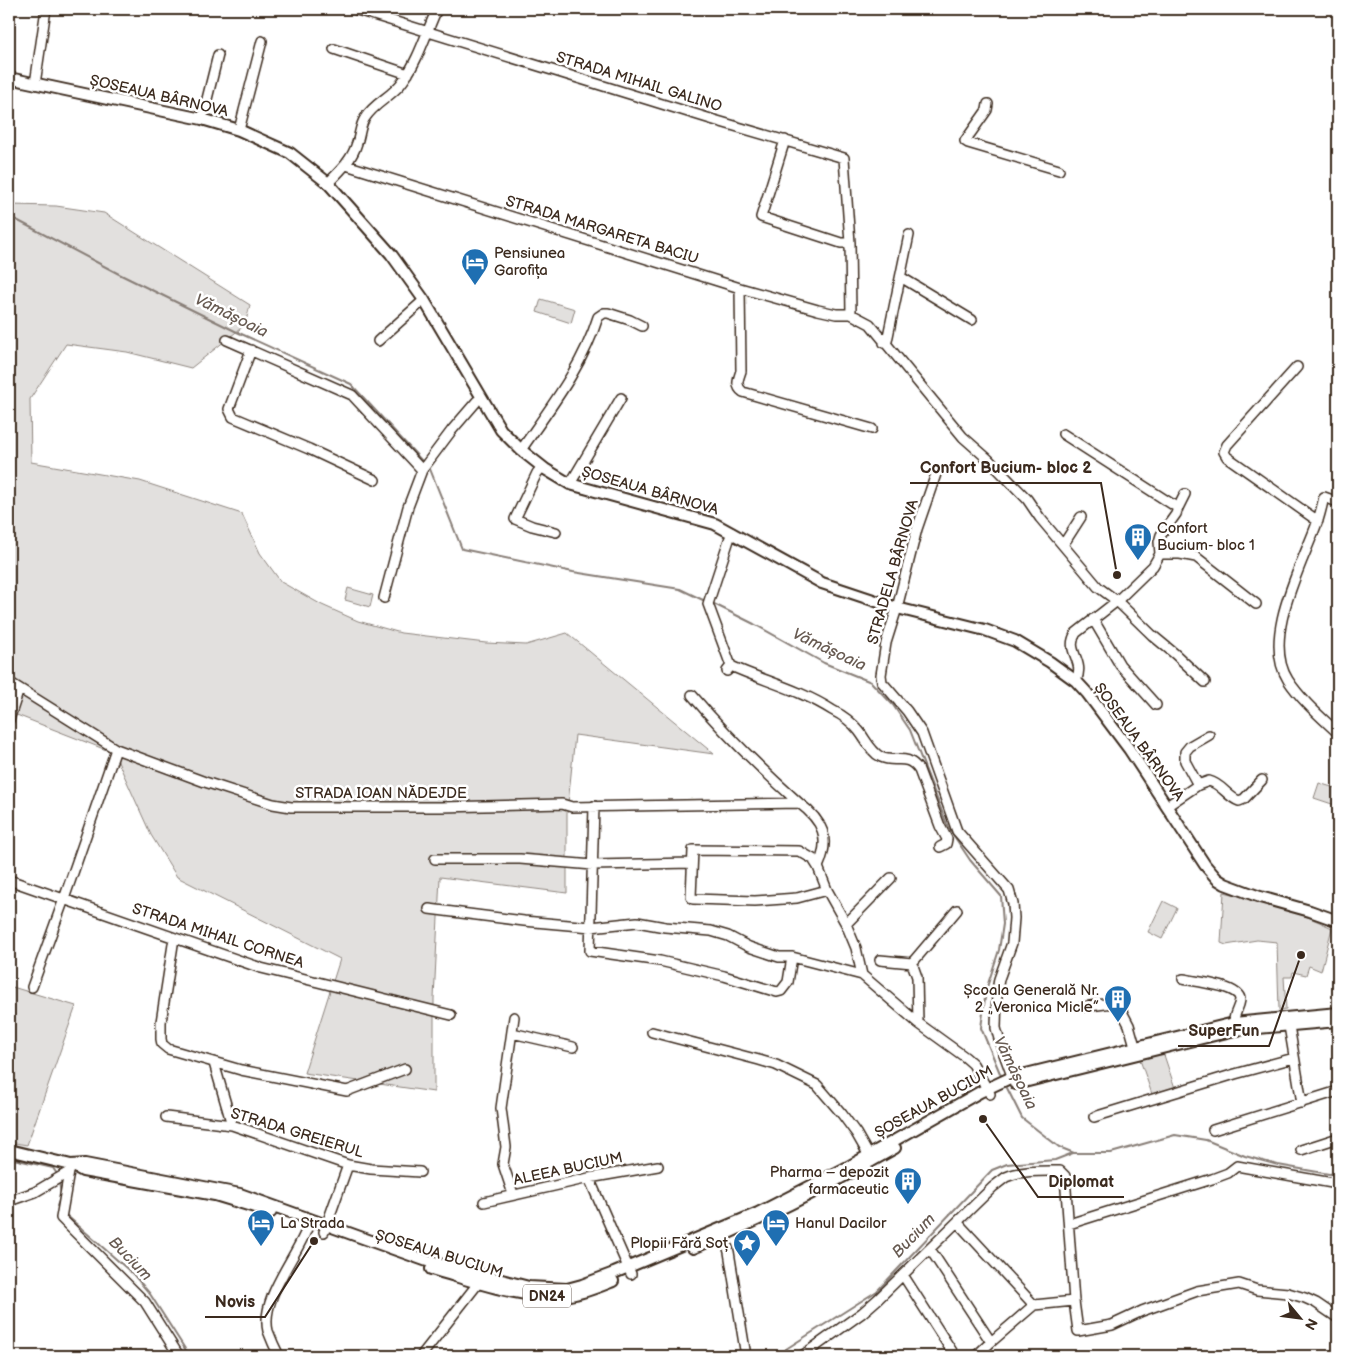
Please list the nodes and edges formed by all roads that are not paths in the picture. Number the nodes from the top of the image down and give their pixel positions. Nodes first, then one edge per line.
1 (46, 9) edge
2 (354, 9) edge
3 (437, 9) edge
4 (426, 31) junction
5 (262, 41) dead end
6 (334, 49) dead end
7 (218, 55) dead end
8 (408, 74) junction
9 (9, 78) edge
10 (35, 84) junction
11 (988, 104) dead end
12 (202, 119) junction
13 (239, 130) junction
14 (784, 140) junction
15 (346, 164) junction
16 (1059, 170) dead end
17 (328, 183) junction
18 (909, 235) dead end
19 (850, 243) junction
20 (900, 278) junction
21 (740, 288) junction
22 (424, 300) junction
23 (851, 314) junction
24 (972, 320) dead end
25 (642, 326) dead end
26 (227, 340) dead end
27 (378, 342) dead end
28 (884, 343) junction
29 (251, 350) junction
30 (1297, 367) dead end
31 (621, 398) dead end
32 (481, 399) junction
33 (872, 429) dead end
34 (1063, 434) dead end
35 (521, 450) junction
36 (542, 467) junction
37 (422, 470) junction
38 (936, 474) dead end
39 (375, 480) dead end
40 (570, 484) junction
41 (1185, 494) dead end
42 (1338, 502) edge
43 (1178, 508) junction
44 (1081, 517) dead end
45 (1318, 522) junction
46 (556, 532) dead end
47 (732, 533) junction
48 (1063, 545) junction
49 (1160, 554) junction
50 (384, 598) dead end
51 (1117, 601) junction
52 (1256, 604) dead end
53 (897, 608) junction
54 (1093, 619) junction
55 (1076, 681) junction
56 (9, 682) edge
57 (1205, 682) dead end
58 (19, 689) junction
59 (692, 695) dead end
60 (1156, 705) dead end
61 (9, 720) edge
62 (1338, 732) edge
63 (1209, 735) dead end
64 (116, 749) junction
65 (1262, 780) dead end
66 (1198, 785) junction
67 (799, 803) junction
68 (594, 806) junction
69 (1167, 806) junction
70 (940, 848) dead end
71 (435, 859) dead end
72 (692, 863) junction
73 (594, 865) junction
74 (818, 867) junction
75 (890, 878) dead end
76 (9, 880) edge
77 (827, 890) junction
78 (64, 900) junction
79 (429, 909) dead end
80 (957, 910) dead end
81 (1338, 921) edge
82 (846, 924) junction
83 (591, 927) junction
84 (174, 938) junction
85 (792, 957) junction
86 (880, 960) dead end
87 (912, 963) junction
88 (862, 975) junction
89 (1183, 979) dead end
90 (32, 987) dead end
91 (1083, 1007) dead end
92 (1338, 1013) edge
93 (451, 1015) dead end
94 (514, 1017) dead end
95 (1338, 1021) edge
96 (1289, 1022) junction
97 (918, 1023) junction
98 (1234, 1023) junction
99 (652, 1032) dead end
100 (512, 1033) junction
101 (1135, 1046) junction
102 (573, 1047) dead end
103 (1294, 1058) junction
104 (214, 1063) junction
105 (405, 1069) dead end
106 (1012, 1081) junction
107 (991, 1090) junction
108 (1338, 1091) edge
109 (1302, 1103) junction
110 (166, 1116) dead end
111 (1094, 1117) dead end
112 (232, 1125) junction
113 (1213, 1130) dead end
114 (1338, 1138) edge
115 (9, 1150) edge
116 (1301, 1150) dead end
117 (871, 1158) junction
118 (348, 1165) junction
119 (658, 1166) dead end
120 (70, 1168) junction
121 (420, 1172) dead end
122 (589, 1178) junction
123 (1338, 1184) edge
124 (513, 1194) junction
125 (9, 1200) edge
126 (484, 1202) dead end
127 (958, 1223) junction
128 (1069, 1224) junction
129 (308, 1226) junction
130 (325, 1229) junction
131 (723, 1232) junction
132 (930, 1249) junction
133 (629, 1270) junction
134 (903, 1275) junction
135 (478, 1278) junction
136 (1074, 1301) junction
137 (1034, 1305) junction
138 (1338, 1318) edge
139 (991, 1342) junction
140 (179, 1356) edge
141 (279, 1356) edge
142 (422, 1356) edge
143 (746, 1356) edge
144 (802, 1356) edge
145 (955, 1356) edge
146 (976, 1356) edge

1 - 10 street
2 - 4 street, STRADA MIHAIL GALINO
3 - 4 street
4 - 8 street
4 - 14 street, STRADA MIHAIL GALINO
5 - 13 street
6 - 8 street
7 - 12 street
8 - 15 street
9 - 10 main road, ȘOSEAUA BÂRNOVA
10 - 12 main road, ȘOSEAUA BÂRNOVA
11 - 16 street
12 - 13 main road, ȘOSEAUA BÂRNOVA
13 - 17 main road, ȘOSEAUA BÂRNOVA
14 - 19 street, STRADA MIHAIL GALINO
14 - 19 street
15 - 17 street
15 - 21 street, STRADA MARGARETA BACIU
17 - 22 main road, ȘOSEAUA BÂRNOVA
18 - 20 street
19 - 23 street
20 - 24 street
20 - 28 street
21 - 23 street, STRADA MARGARETA BACIU
21 - 33 street
22 - 27 street
22 - 32 main road, ȘOSEAUA BÂRNOVA
23 - 28 street
25 - 35 street
26 - 29 street
28 - 48 street
29 - 37 street
29 - 39 street
30 - 45 street
31 - 40 street
32 - 35 main road, ȘOSEAUA BÂRNOVA
32 - 37 street
34 - 43 street
35 - 36 main road, ȘOSEAUA BÂRNOVA
36 - 40 main road, ȘOSEAUA BÂRNOVA
36 - 46 street
37 - 50 street
38 - 53 street, STRADELA BÂRNOVA
40 - 47 main road, ȘOSEAUA BÂRNOVA
41 - 43 street
42 - 45 street
43 - 49 street
44 - 48 street
45 - 62 street
47 - 53 main road, ȘOSEAUA BÂRNOVA
47 - 70 street
48 - 51 street
49 - 51 street
49 - 52 street
51 - 54 street
51 - 57 street
53 - 55 main road, ȘOSEAUA BÂRNOVA
53 - 106 street, STRADELA BÂRNOVA
54 - 55 street
54 - 60 street
55 - 69 main road, ȘOSEAUA BÂRNOVA
56 - 58 street, STRADA IOAN NĂDEJDE
58 - 61 street
58 - 64 street, STRADA IOAN NĂDEJDE
59 - 67 street
63 - 66 street
64 - 68 street, STRADA IOAN NĂDEJDE
64 - 78 street
65 - 66 street
66 - 69 street
67 - 68 street, STRADA IOAN NĂDEJDE
67 - 74 street
68 - 73 street
69 - 81 main road, ȘOSEAUA BÂRNOVA
71 - 73 street
72 - 73 street
72 - 74 street
72 - 77 street
73 - 83 street
74 - 77 street
75 - 82 street
76 - 78 street, STRADA MIHAIL CORNEA
77 - 82 street
78 - 84 street, STRADA MIHAIL CORNEA
78 - 90 street
79 - 83 street
80 - 87 street
82 - 88 street
83 - 85 street
83 - 85 street
84 - 93 street, STRADA MIHAIL CORNEA
84 - 104 street
85 - 88 street
86 - 87 street
87 - 97 street
88 - 97 street
89 - 98 street
91 - 101 street
92 - 96 main road, ȘOSEAUA BUCIUM / DN24
94 - 100 street
95 - 96 main road, ȘOSEAUA BUCIUM / DN24
96 - 98 main road, ȘOSEAUA BUCIUM / DN24
96 - 103 street
96 - 106 main road, ȘOSEAUA BUCIUM / DN24
97 - 107 street
98 - 101 main road, ȘOSEAUA BUCIUM / DN24
99 - 117 street, ȘOSEAUA BUCIUM
100 - 102 street
100 - 124 street
101 - 106 main road, ȘOSEAUA BUCIUM / DN24
103 - 109 street
103 - 111 street
104 - 105 street
104 - 112 street
106 - 107 main road, ȘOSEAUA BUCIUM / DN24
107 - 117 main road, ȘOSEAUA BUCIUM / DN24
108 - 109 street
109 - 113 street
110 - 112 street, STRADA GREIERUL
112 - 118 street, STRADA GREIERUL
114 - 116 street
115 - 120 main road, ȘOSEAUA BUCIUM / DN24
117 - 131 main road, ȘOSEAUA BUCIUM / DN24
118 - 121 street, STRADA GREIERUL
118 - 130 street
119 - 122 street, ALEEA BUCIUM
120 - 125 street
120 - 129 main road, ȘOSEAUA BUCIUM / DN24
120 - 130 main road, ȘOSEAUA BUCIUM / DN24
120 - 140 street
122 - 124 street, ALEEA BUCIUM
122 - 133 street
123 - 128 street
124 - 126 street, ALEEA BUCIUM
127 - 128 street
127 - 132 street
127 - 137 street
128 - 136 street
129 - 130 main road, ȘOSEAUA BUCIUM / DN24
129 - 141 street
130 - 135 main road, ȘOSEAUA BUCIUM / DN24
131 - 133 main road, ȘOSEAUA BUCIUM / DN24
131 - 143 street
132 - 134 street
132 - 139 street
133 - 135 main road, ȘOSEAUA BUCIUM / DN24
134 - 144 street
134 - 145 street
135 - 142 street
136 - 137 street
136 - 138 street
137 - 139 street
139 - 146 street

